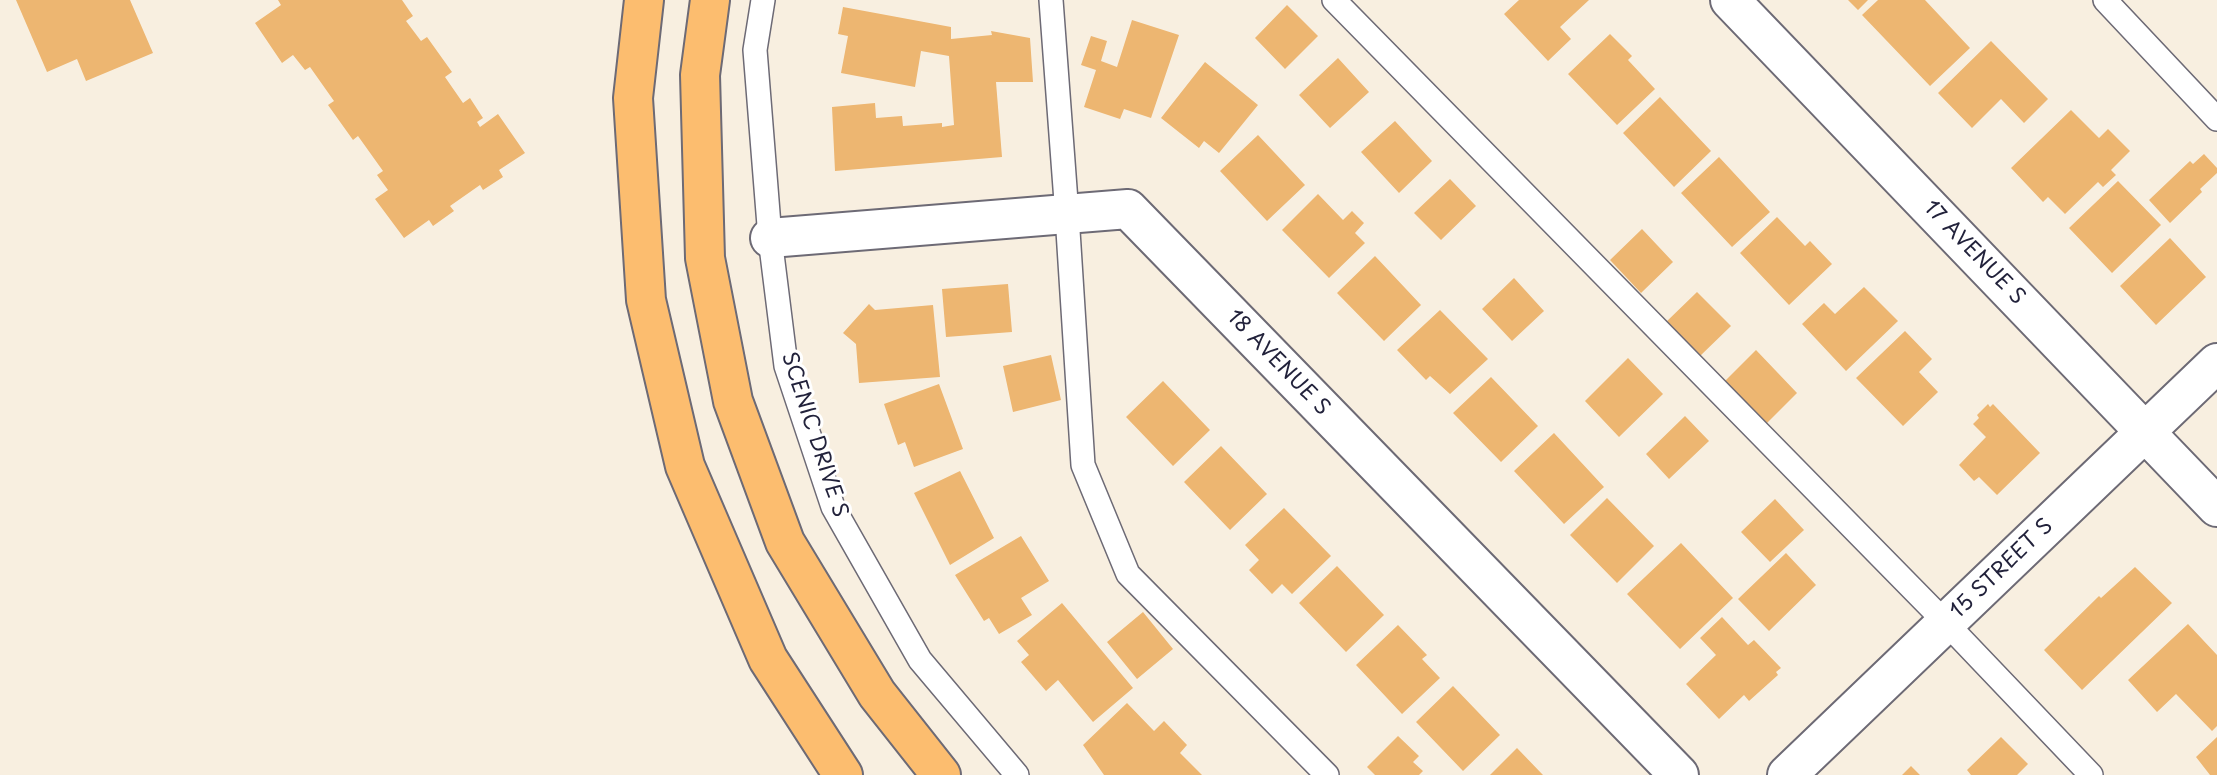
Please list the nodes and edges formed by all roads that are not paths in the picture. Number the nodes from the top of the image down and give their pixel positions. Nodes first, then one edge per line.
1 (644, 0) edge
2 (710, 0) edge
3 (763, 0) edge
4 (1051, 0) edge
5 (1334, 0) edge
6 (1730, 0) edge
7 (2105, 0) edge
8 (2217, 119) edge
9 (1067, 215) junction
10 (770, 238) junction
11 (2217, 363) edge
12 (2146, 432) junction
13 (2217, 507) edge
14 (1946, 623) junction
15 (843, 775) edge
16 (942, 775) edge
17 (1017, 775) edge
18 (1327, 775) edge
19 (1679, 775) edge
20 (1787, 775) edge
21 (2091, 775) edge

1 - 15 main road
2 - 16 main road
3 - 10 lane, SCENIC DRIVE S
4 - 9 lane
5 - 14 lane
6 - 12 street, 17 AVENUE S
7 - 8 lane
9 - 10 street, 18 AVENUE S
9 - 18 lane
9 - 19 street, 18 AVENUE S
10 - 17 lane, SCENIC DRIVE S
11 - 12 street, 15 STREET S
12 - 13 street, 17 AVENUE S
12 - 14 street, 15 STREET S
14 - 20 street, 15 STREET S
14 - 21 lane

